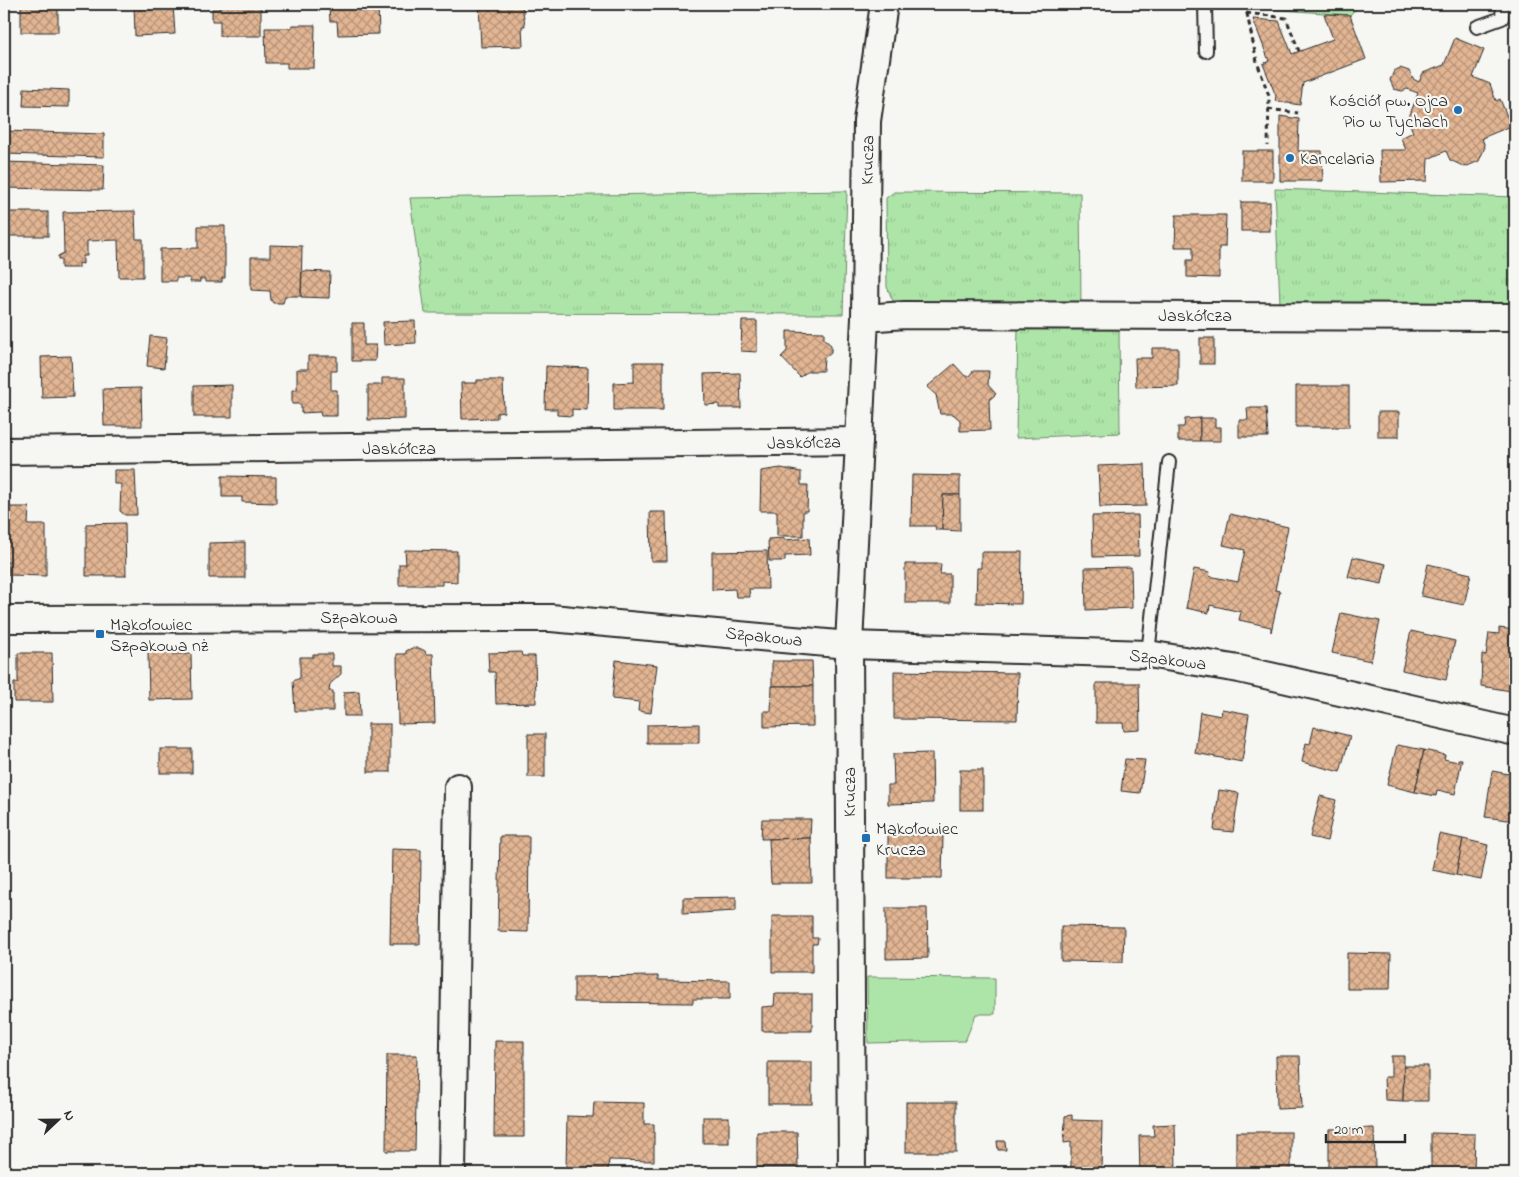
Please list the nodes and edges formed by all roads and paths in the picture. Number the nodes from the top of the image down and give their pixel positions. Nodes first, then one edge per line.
1 (884, 4) edge
2 (1205, 4) edge
3 (1245, 4) edge
4 (1503, 4) edge
5 (1246, 13) junction
6 (1477, 27) dead end
7 (1206, 51) dead end
8 (1300, 51) dead end
9 (1268, 109) junction
10 (1298, 112) dead end
11 (1268, 146) dead end
12 (1515, 317) edge
13 (864, 318) junction
14 (860, 441) junction
15 (4, 451) edge
16 (1169, 462) dead end
17 (4, 619) edge
18 (849, 645) junction
19 (1148, 654) junction
20 (1515, 732) edge
21 (458, 788) dead end
22 (452, 1173) edge
23 (852, 1173) edge

1 - 13 street, Krucza
2 - 7 lane
3 - 5 path
4 - 6 lane
5 - 8 path
5 - 9 path
9 - 10 path
9 - 11 path
12 - 13 street, Jaskółcza
13 - 14 street, Jaskółcza
14 - 15 street, Jaskółcza
14 - 18 street, Krucza
16 - 19 lane
17 - 18 street, Szpakowa
18 - 19 street, Szpakowa
18 - 23 street, Krucza
19 - 20 street, Szpakowa
21 - 22 street

